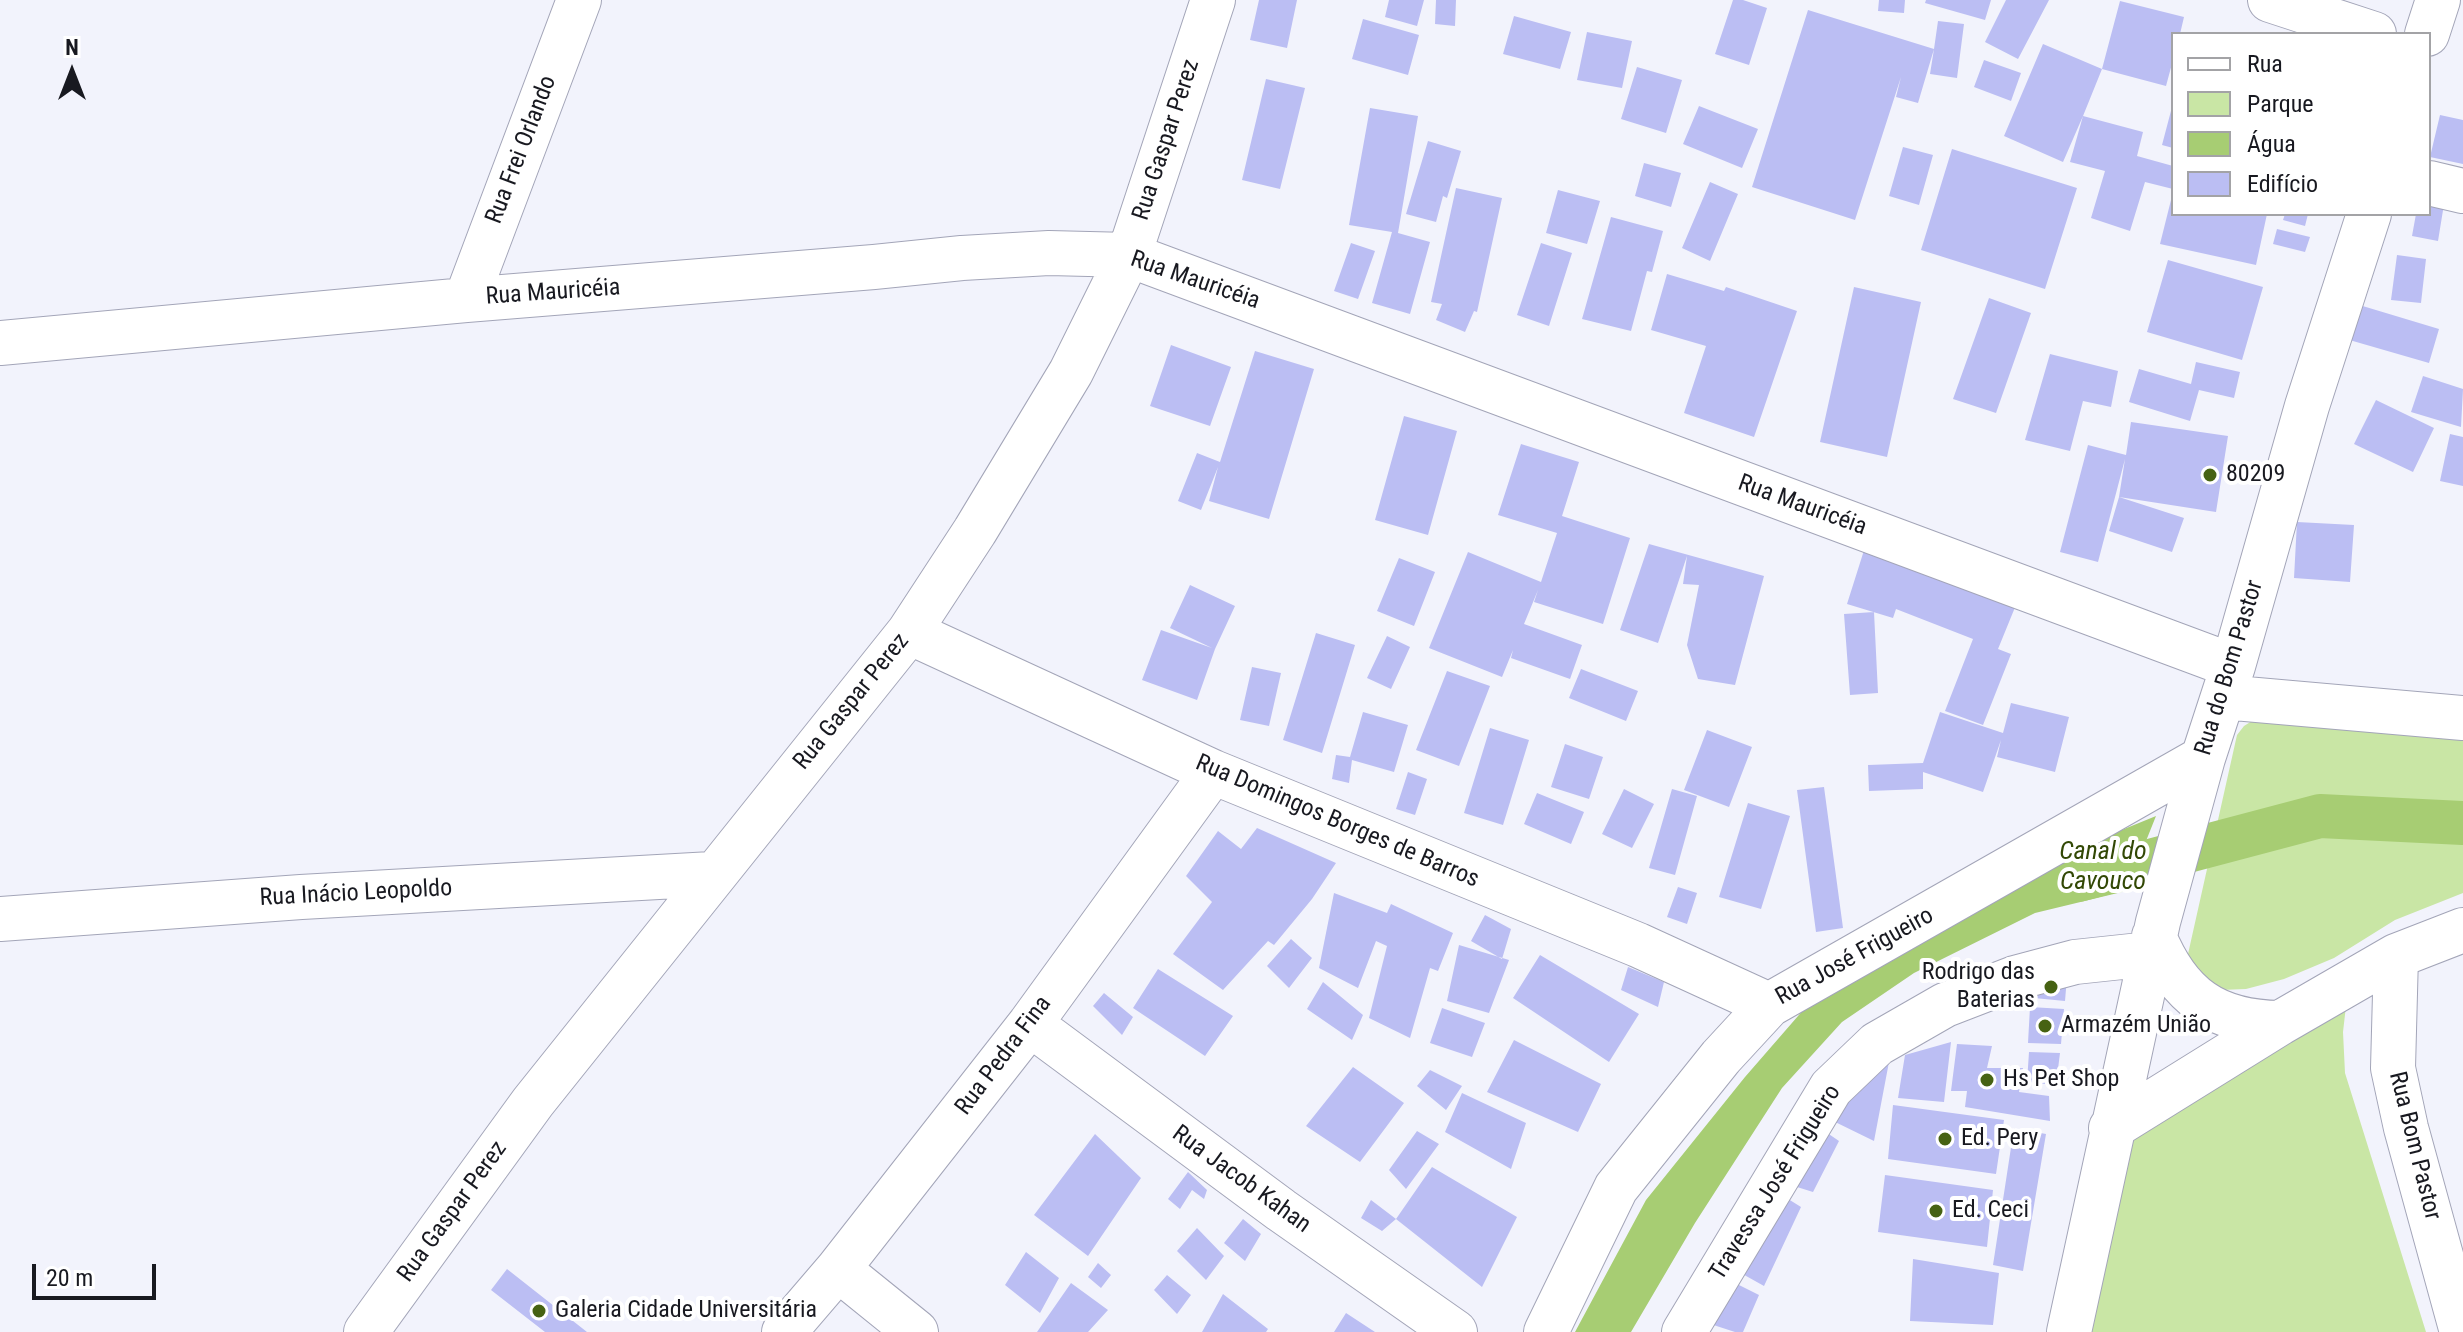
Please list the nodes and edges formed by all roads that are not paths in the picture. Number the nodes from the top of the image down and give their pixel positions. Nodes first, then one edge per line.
1 (579, 0) edge
2 (1213, 0) edge
3 (2270, 0) edge
4 (2438, 0) edge
5 (2368, 32) edge
6 (2428, 32) edge
7 (2431, 183) edge
8 (2463, 191) edge
9 (2368, 216) edge
10 (1129, 255) junction
11 (466, 300) junction
12 (0, 343) edge
13 (909, 632) junction
14 (2228, 681) junction
15 (2463, 718) edge
16 (1213, 772) junction
17 (2199, 772) junction
18 (712, 874) junction
19 (0, 919) edge
20 (2463, 930) edge
21 (2154, 937) junction
22 (2396, 956) junction
23 (1769, 1005) junction
24 (2280, 1023) junction
25 (1030, 1024) junction
26 (2111, 1128) junction
27 (838, 1269) junction
28 (366, 1332) edge
29 (784, 1332) edge
30 (916, 1332) edge
31 (1455, 1332) edge
32 (1546, 1332) edge
33 (1684, 1332) edge
34 (2069, 1332) edge
35 (2462, 1332) edge

1 - 11 street, Rua Frei Orlando
2 - 10 street, Rua Gaspar Perez
3 - 5 street
4 - 6 street
7 - 8 street
9 - 14 street, Rua do Bom Pastor
10 - 11 street, Rua Mauricéia
10 - 13 street, Rua Gaspar Perez
10 - 14 street, Rua Mauricéia
11 - 12 street, Rua Mauricéia
13 - 16 street, Rua Domingos Borges de Barros
13 - 18 street, Rua Gaspar Perez
14 - 15 street, Rua Mauricéia
14 - 17 street, Rua do Bom Pastor
16 - 23 street, Rua Domingos Borges de Barros
16 - 25 street, Rua Pedra Fina
17 - 21 street, Rua do Bom Pastor
17 - 23 street, Rua José Frigueiro
18 - 19 street, Rua Inácio Leopoldo
18 - 28 street, Rua Gaspar Perez
20 - 22 street
21 - 24 street
21 - 26 street, Rua do Bom Pastor
21 - 33 street, Travessa José Frigueiro
22 - 24 street
22 - 35 street, Rua Bom Pastor
23 - 32 street, Rua José Frigueiro
24 - 26 street
25 - 27 street, Rua Pedra Fina
25 - 31 street, Rua Jacob Kahan
26 - 34 street, Rua do Bom Pastor
27 - 29 street, Rua Pedra Fina
27 - 30 street

